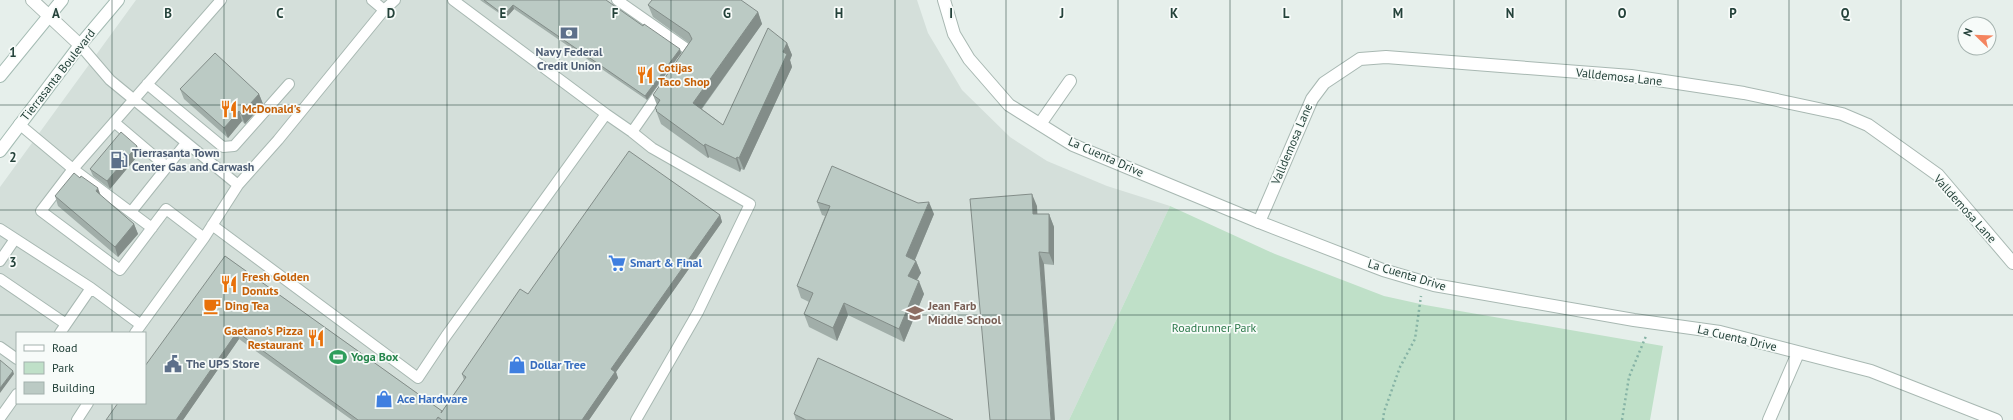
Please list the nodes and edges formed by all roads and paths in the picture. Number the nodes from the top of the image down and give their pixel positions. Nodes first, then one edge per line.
1 (32, 0) edge
2 (62, 0) edge
3 (118, 0) edge
4 (221, 0) edge
5 (372, 0) edge
6 (395, 0) edge
7 (453, 0) edge
8 (617, 0) edge
9 (944, 0) edge
10 (384, 10) junction
11 (50, 14) junction
12 (80, 45) junction
13 (681, 63) edge
14 (0, 76) edge
15 (1070, 81) dead end
16 (667, 82) edge
17 (147, 84) junction
18 (289, 84) dead end
19 (133, 99) junction
20 (606, 114) junction
21 (114, 122) junction
22 (19, 124) junction
23 (1040, 124) junction
24 (632, 132) junction
25 (186, 143) junction
26 (0, 151) edge
27 (166, 167) junction
28 (73, 169) junction
29 (238, 185) junction
30 (131, 212) junction
31 (1259, 222) junction
32 (212, 225) junction
33 (152, 228) junction
34 (0, 229) edge
35 (204, 238) junction
36 (15, 239) junction
37 (0, 261) edge
38 (2013, 263) edge
39 (0, 279) edge
40 (1422, 282) junction
41 (91, 288) junction
42 (1650, 322) junction
43 (66, 324) junction
44 (138, 329) edge
45 (61, 332) edge
46 (0, 347) edge
47 (1798, 353) junction
48 (16, 358) edge
49 (16, 395) edge
50 (87, 404) edge
51 (0, 418) edge
52 (76, 420) edge
53 (636, 420) edge
54 (1383, 420) edge
55 (1622, 420) edge
56 (1769, 420) edge
57 (1996, 420) edge

1 - 11 street
2 - 11 street
3 - 12 street, Tierrasanta Boulevard
4 - 17 lane
5 - 10 lane
6 - 10 lane
7 - 20 lane
8 - 13 lane
9 - 23 street, La Cuenta Drive
10 - 29 lane
11 - 12 street
11 - 14 street
12 - 19 lane
12 - 22 street, Tierrasanta Boulevard
15 - 23 street
16 - 24 lane
17 - 18 lane
17 - 19 lane
19 - 21 lane
19 - 25 lane
20 - 24 lane
20 - 32 lane
21 - 27 lane
21 - 28 lane
22 - 26 street, Tierrasanta Boulevard
22 - 28 lane
23 - 31 street, La Cuenta Drive
24 - 53 lane
25 - 27 lane
25 - 29 lane
27 - 30 lane
28 - 30 lane
28 - 33 lane
29 - 32 lane
30 - 33 lane
31 - 38 street, Valldemosa Lane
31 - 40 street, La Cuenta Drive
32 - 35 lane
33 - 35 lane
34 - 36 lane
35 - 44 lane
36 - 37 lane
36 - 41 lane
39 - 43 lane
40 - 42 street, La Cuenta Drive
40 - 54 path
41 - 43 lane
41 - 44 lane
42 - 47 street, La Cuenta Drive
42 - 55 path
43 - 45 lane
46 - 48 lane
47 - 56 street
47 - 57 street, La Cuenta Drive
49 - 51 lane
50 - 52 lane

